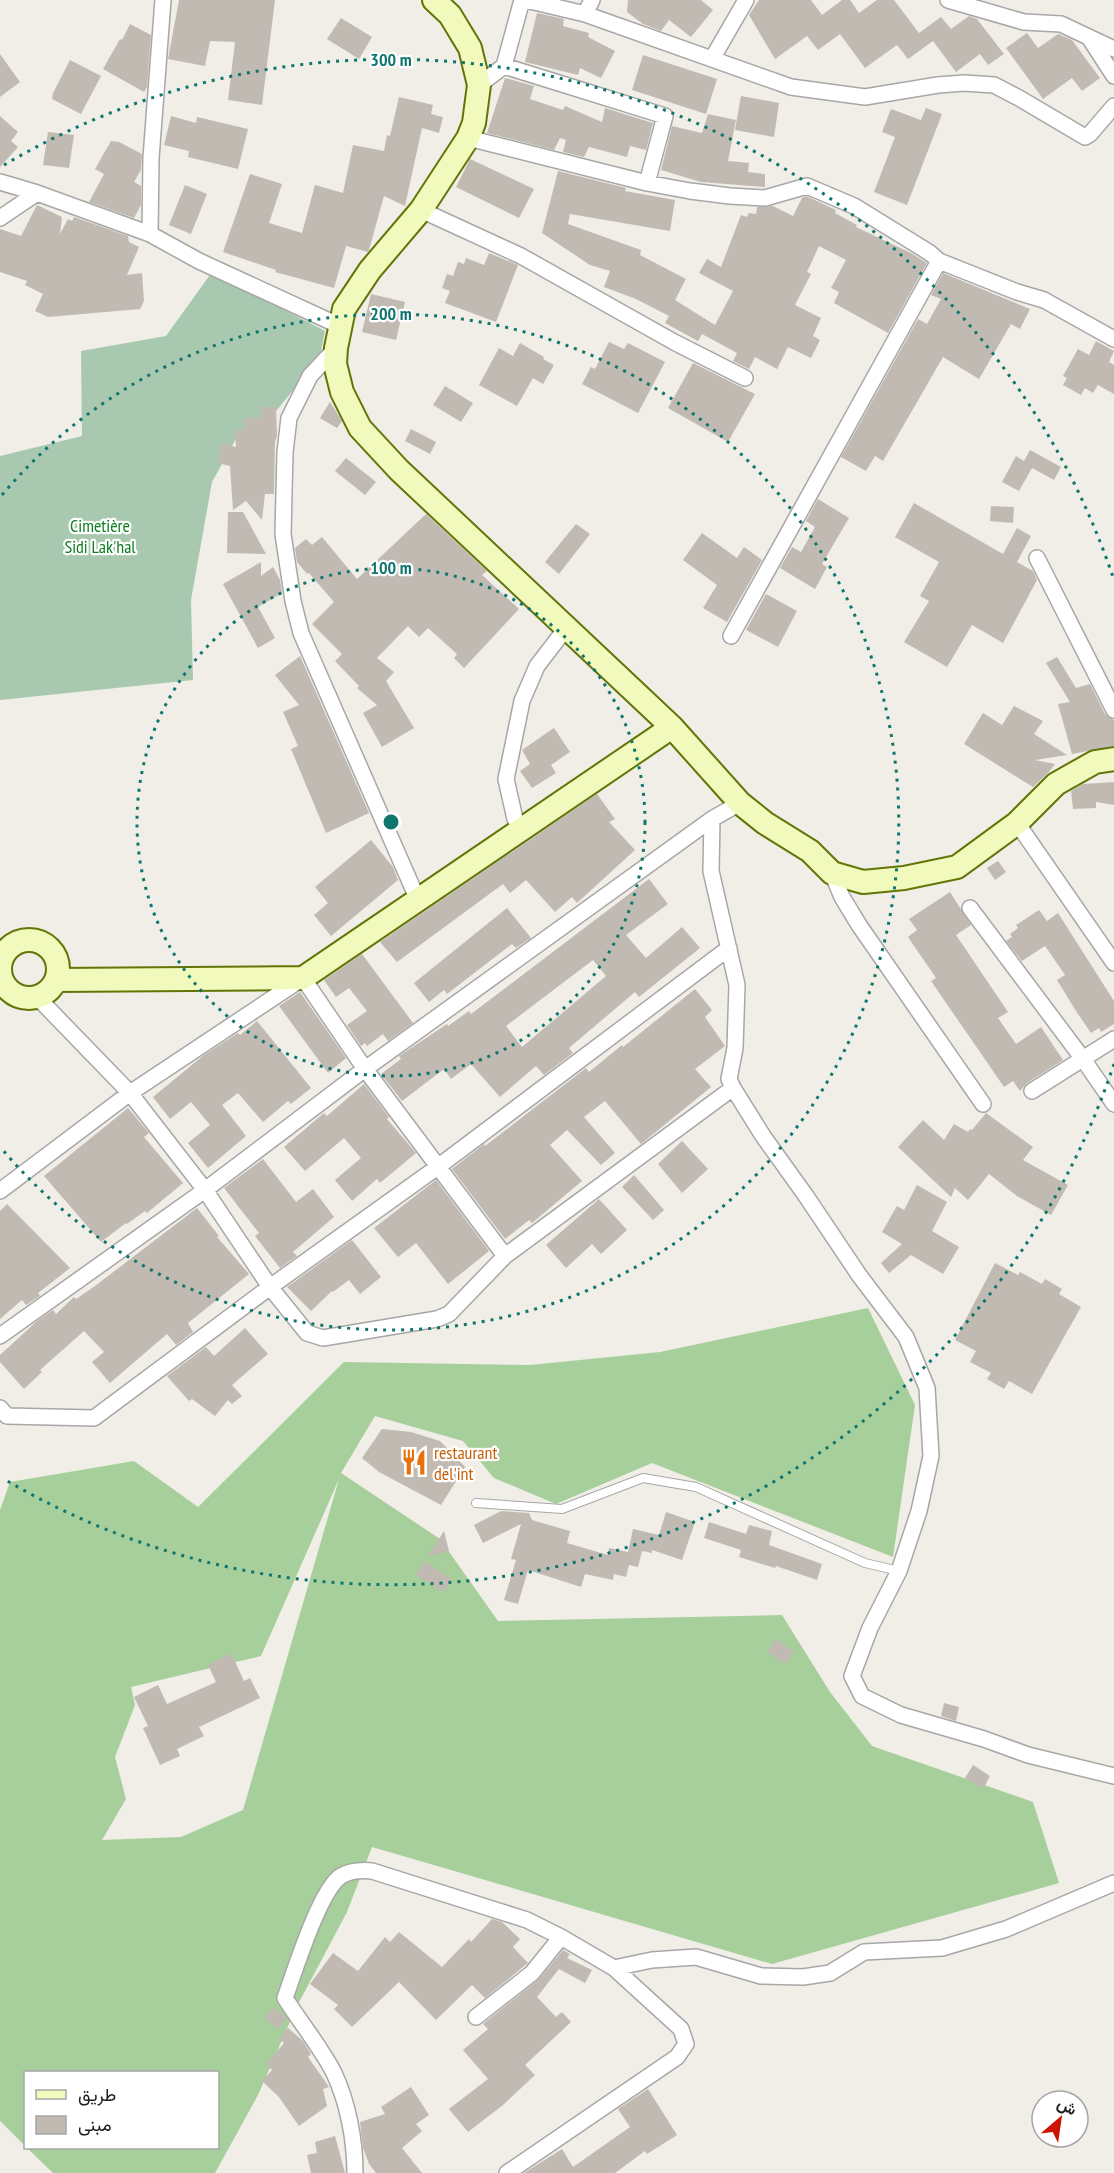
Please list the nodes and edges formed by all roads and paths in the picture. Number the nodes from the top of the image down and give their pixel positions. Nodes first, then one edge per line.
1 (163, 0) edge
2 (434, 0) edge
3 (524, 0) edge
4 (746, 0) edge
5 (948, 0) edge
6 (588, 7) edge
7 (1090, 39) junction
8 (1114, 49) edge
9 (712, 59) junction
10 (504, 66) junction
11 (1114, 76) edge
12 (479, 85) junction
13 (1114, 106) edge
14 (468, 138) junction
15 (0, 182) edge
16 (647, 183) junction
17 (37, 193) junction
18 (421, 210) junction
19 (0, 218) edge
20 (150, 234) junction
21 (939, 261) junction
22 (338, 337) junction
23 (1114, 339) edge
24 (745, 378) dead end
25 (1037, 558) dead end
26 (567, 627) junction
27 (731, 636) dead end
28 (1114, 710) edge
29 (666, 721) junction
30 (1114, 759) edge
31 (740, 803) junction
32 (515, 819) junction
33 (712, 819) junction
34 (1017, 823) junction
35 (832, 873) junction
36 (414, 891) junction
37 (970, 908) dead end
38 (729, 948) junction
39 (1114, 963) edge
40 (57, 973) junction
41 (303, 978) junction
42 (1, 979) edge
43 (37, 997) junction
44 (1114, 1039) edge
45 (1083, 1059) junction
46 (365, 1069) junction
47 (733, 1088) junction
48 (1032, 1091) dead end
49 (130, 1093) junction
50 (983, 1104) dead end
51 (1114, 1104) edge
52 (439, 1167) junction
53 (205, 1190) junction
54 (0, 1191) edge
55 (505, 1256) junction
56 (270, 1287) junction
57 (0, 1336) edge
58 (0, 1408) edge
59 (476, 1503) dead end
60 (899, 1571) junction
61 (1114, 1776) edge
62 (1114, 1883) edge
63 (561, 1936) junction
64 (614, 1968) junction
65 (476, 2017) dead end
66 (355, 2173) edge
67 (507, 2173) edge

1 - 20 street
2 - 12 main road
3 - 6 street
3 - 10 street
4 - 9 street
5 - 7 street
6 - 9 street
7 - 8 street
7 - 11 street
9 - 13 street
10 - 12 street
10 - 16 street
12 - 14 main road
14 - 16 street
14 - 18 main road
15 - 17 street
16 - 21 street
17 - 19 street
17 - 20 street
18 - 22 main road
18 - 24 street
20 - 22 street
21 - 23 street
21 - 27 street
22 - 26 main road
22 - 36 street
25 - 28 street
26 - 29 main road
26 - 32 street
29 - 31 main road
29 - 32 main road
29 - 41 main road
30 - 34 main road
31 - 33 street
31 - 35 main road
32 - 36 main road
33 - 38 street
33 - 46 street
34 - 35 main road
34 - 39 street
35 - 50 street
36 - 40 main road
37 - 45 street
38 - 47 street
38 - 52 street
40 - 41 main road
40 - 42 main road
40 - 43 main road
41 - 46 street
41 - 49 street
42 - 43 main road
43 - 49 street
44 - 45 street
45 - 48 street
45 - 51 street
46 - 52 street
46 - 53 street
47 - 55 street
47 - 60 street
49 - 53 street
49 - 54 street
52 - 55 street
52 - 56 street
53 - 56 street
53 - 57 street
55 - 56 street
56 - 58 street
59 - 60 lane
60 - 61 street
62 - 64 street
63 - 64 street
63 - 65 street
63 - 66 street
64 - 67 street

